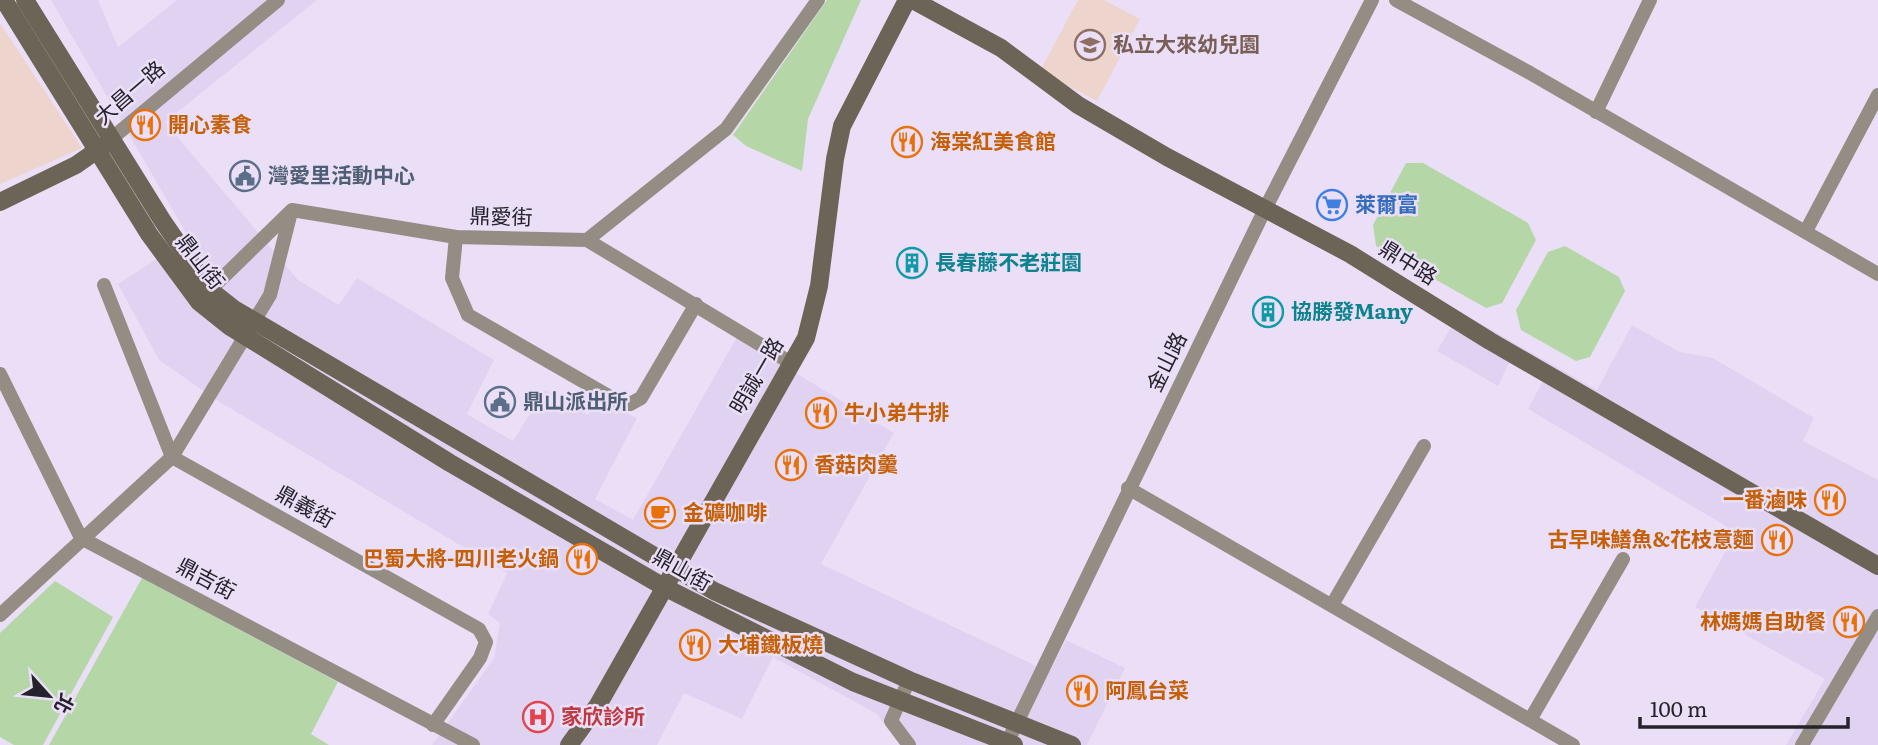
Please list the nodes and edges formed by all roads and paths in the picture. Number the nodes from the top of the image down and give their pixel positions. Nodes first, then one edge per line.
1 (4, 0) edge
2 (25, 0) edge
3 (278, 0) edge
4 (818, 0) edge
5 (907, 0) edge
6 (913, 0) edge
7 (1372, 0) edge
8 (1396, 0) edge
9 (1650, 0) edge
10 (1878, 96) edge
11 (1596, 112) junction
12 (105, 145) junction
13 (0, 202) edge
14 (1266, 207) junction
15 (292, 210) junction
16 (1807, 231) junction
17 (456, 237) junction
18 (587, 240) junction
19 (1878, 274) edge
20 (104, 285) dead end
21 (210, 290) junction
22 (696, 304) junction
23 (253, 321) junction
24 (243, 336) junction
25 (791, 363) junction
26 (0, 374) edge
27 (461, 442) junction
28 (1424, 446) dead end
29 (172, 457) junction
30 (450, 463) junction
31 (1128, 488) junction
32 (81, 538) junction
33 (1623, 559) dead end
34 (1878, 566) edge
35 (674, 568) junction
36 (663, 587) junction
37 (1332, 605) junction
38 (0, 615) edge
39 (1878, 616) edge
40 (909, 680) junction
41 (900, 702) junction
42 (1530, 720) junction
43 (1016, 723) junction
44 (433, 725) junction
45 (1009, 744) edge
46 (473, 745) edge
47 (569, 745) edge
48 (909, 745) edge
49 (1072, 745) edge
50 (1573, 745) edge
51 (1802, 745) edge

1 - 12 street, 鼎山街
2 - 12 street, 鼎山街
3 - 12 street, 大昌一路
4 - 18 street
5 - 25 street, 明誠一路
6 - 14 street, 鼎中路
7 - 14 street, 金山路
8 - 11 street
9 - 11 street
10 - 16 street
11 - 16 street
12 - 13 street, 大昌一路
12 - 21 street, 鼎山街
12 - 24 street, 鼎山街
14 - 31 street, 金山路
14 - 34 street, 鼎中路
15 - 17 street, 鼎愛街
15 - 21 street
15 - 23 street
16 - 19 street
17 - 18 street, 鼎愛街
17 - 22 street
18 - 22 street, 鼎愛街
20 - 29 street
21 - 23 street, 鼎山街
22 - 25 street, 鼎愛街
23 - 24 street
23 - 27 street, 鼎山街
24 - 29 street
24 - 30 street, 鼎山街
25 - 35 street, 明誠一路
26 - 32 street
27 - 30 street
27 - 35 street, 鼎山街
28 - 37 street
29 - 32 street
29 - 44 street, 鼎義街
30 - 36 street, 鼎山街
31 - 37 street
31 - 43 street, 金山路
32 - 38 street
32 - 44 street, 鼎吉街
33 - 42 street
35 - 36 street, 明誠一路
35 - 40 street, 鼎山街
36 - 41 street, 鼎山街
36 - 47 street, 明誠一路
37 - 42 street
39 - 51 street
40 - 41 street
40 - 43 street, 鼎山街
41 - 45 street, 鼎山街
41 - 48 street
42 - 50 street
43 - 45 street, 金山路
43 - 49 street, 鼎山街
44 - 46 street, 鼎吉街

